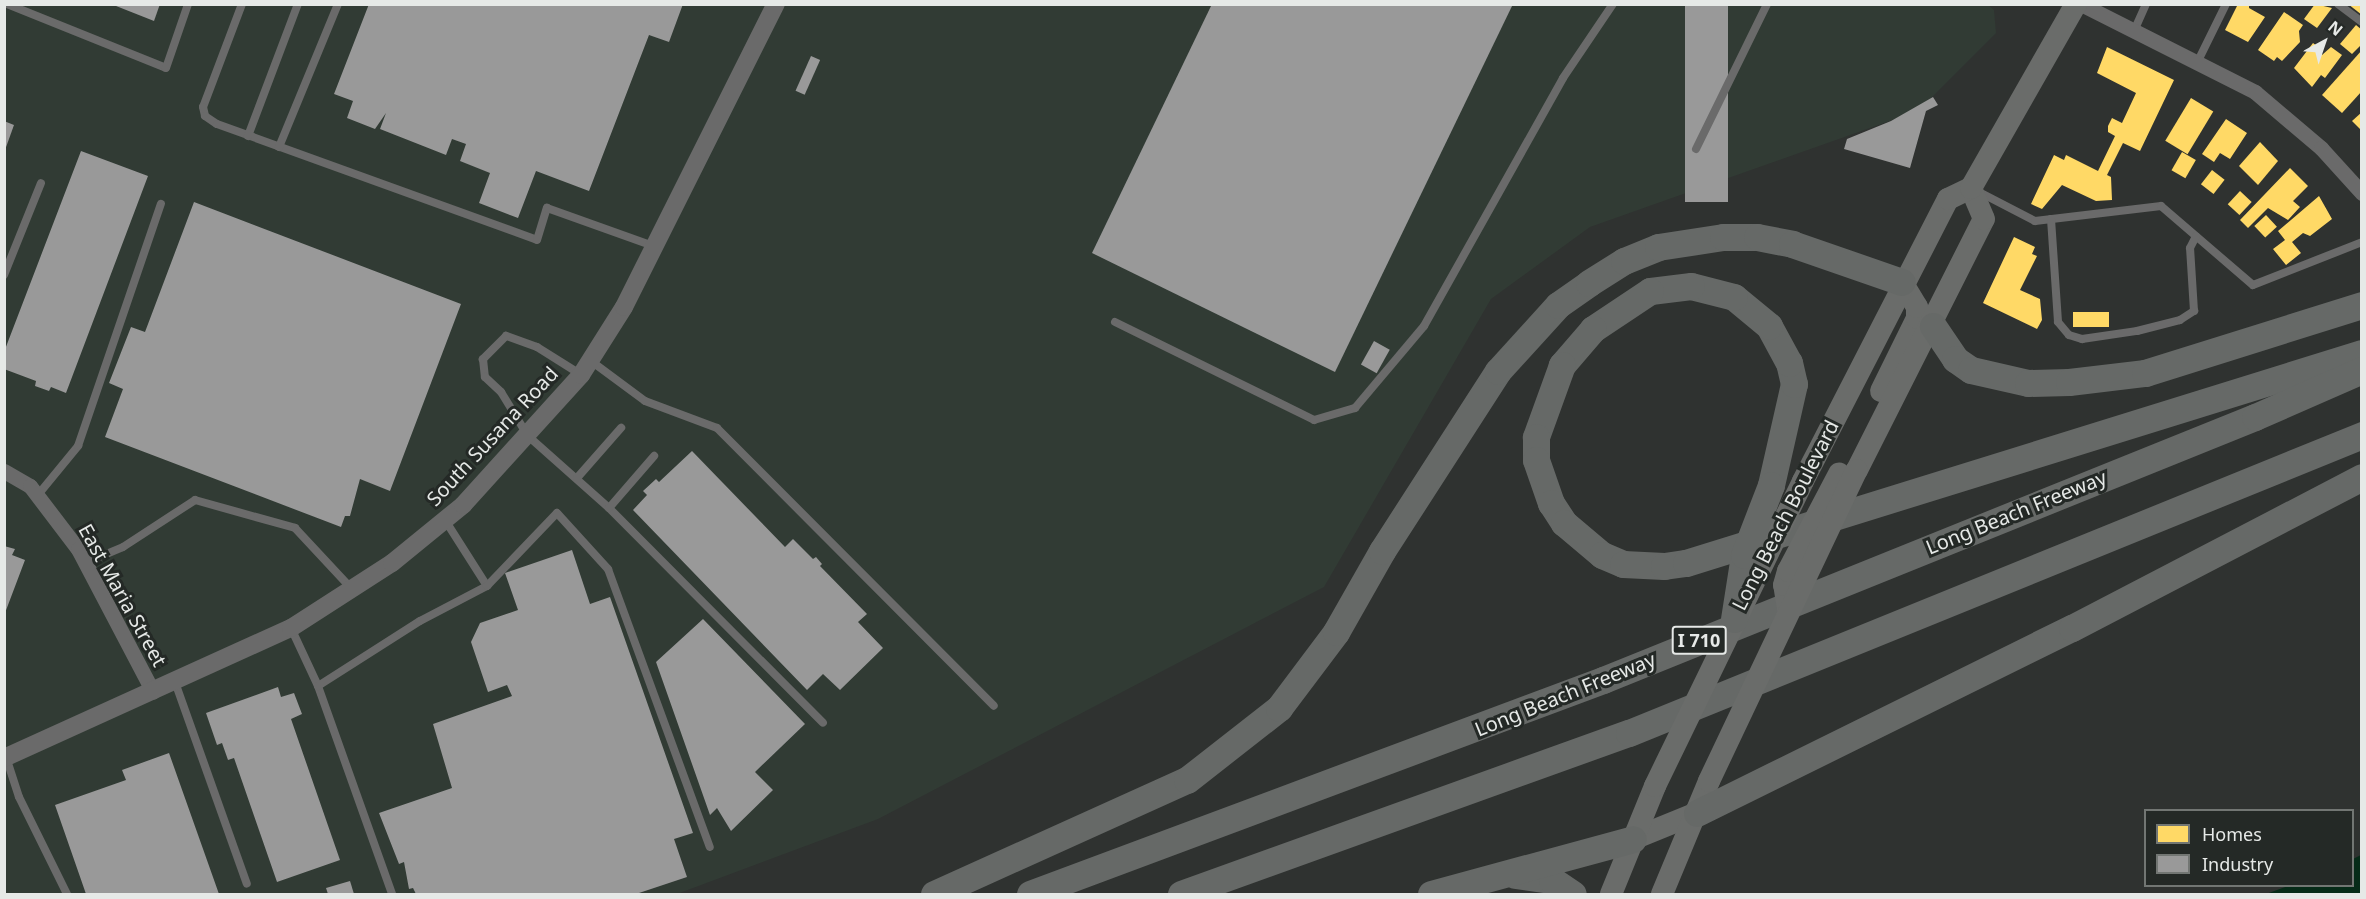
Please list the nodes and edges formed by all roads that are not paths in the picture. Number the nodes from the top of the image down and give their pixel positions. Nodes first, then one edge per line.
1 (7, 4) edge
2 (188, 4) edge
3 (242, 4) edge
4 (298, 4) edge
5 (338, 4) edge
6 (776, 4) edge
7 (1613, 4) edge
8 (1767, 4) edge
9 (2076, 4) edge
10 (2080, 4) edge
11 (2146, 4) edge
12 (2226, 4) edge
13 (2338, 4) edge
14 (2361, 22) edge
15 (2134, 31) junction
16 (2197, 63) junction
17 (248, 135) junction
18 (279, 147) junction
19 (1696, 149) dead end
20 (41, 183) dead end
21 (1971, 188) junction
22 (2361, 193) edge
23 (161, 204) dead end
24 (2051, 219) junction
25 (2196, 236) junction
26 (2361, 243) edge
27 (655, 246) junction
28 (4, 275) edge
29 (1902, 282) junction
30 (2361, 305) edge
31 (1115, 322) dead end
32 (1933, 326) junction
33 (2361, 353) edge
34 (585, 367) junction
35 (2361, 370) edge
36 (621, 428) dead end
37 (2361, 435) edge
38 (528, 436) junction
39 (654, 456) dead end
40 (4, 471) edge
41 (1848, 472) junction
42 (2361, 477) edge
43 (577, 478) junction
44 (37, 495) junction
45 (609, 508) junction
46 (445, 520) junction
47 (85, 563) junction
48 (486, 586) junction
49 (353, 591) junction
50 (1734, 619) junction
51 (291, 628) junction
52 (175, 682) junction
53 (318, 686) junction
54 (153, 692) junction
55 (994, 706) dead end
56 (823, 723) dead end
57 (5, 758) edge
58 (1697, 813) junction
59 (1633, 839) junction
60 (710, 847) dead end
61 (1502, 874) junction
62 (247, 884) dead end
63 (67, 894) edge
64 (392, 894) edge
65 (934, 894) edge
66 (1030, 894) edge
67 (1181, 894) edge
68 (1431, 894) edge
69 (1574, 894) edge
70 (1611, 894) edge
71 (1662, 894) edge

1 - 2 lane
3 - 17 lane
4 - 17 lane
5 - 18 lane
6 - 27 street, South Susana Road
7 - 31 lane
8 - 19 lane
9 - 21 main road, Long Beach Boulevard
10 - 15 street
11 - 15 lane
12 - 16 lane
13 - 14 lane
15 - 16 street
16 - 22 street
17 - 18 lane
18 - 27 lane
20 - 28 lane
21 - 24 lane
21 - 29 main road, Long Beach Boulevard
21 - 32 main road
23 - 44 lane
24 - 25 lane
24 - 25 lane
25 - 26 lane
27 - 34 street, South Susana Road
29 - 41 main road
29 - 50 main road, Long Beach Boulevard, bridge
29 - 65 highway
30 - 32 highway
32 - 41 main road
33 - 50 highway, bridge
34 - 38 street, South Susana Road
34 - 38 lane
34 - 55 lane
35 - 66 highway, Long Beach Freeway / I 710
36 - 43 lane
37 - 67 highway
38 - 43 lane
38 - 46 street, South Susana Road
39 - 45 lane
40 - 44 street, East Maria Street
41 - 58 main road, bridge
42 - 58 highway
43 - 45 lane
44 - 47 street, East Maria Street
45 - 56 lane
46 - 48 lane
46 - 49 street, South Susana Road
47 - 49 lane
47 - 54 street, East Maria Street
48 - 53 lane
48 - 60 lane
49 - 51 street, South Susana Road
50 - 59 main road, Long Beach Boulevard, bridge
51 - 52 street, South Susana Road
51 - 53 lane
52 - 54 street, South Susana Road
52 - 62 lane
53 - 64 lane
54 - 57 street, South Susana Road
57 - 63 lane
58 - 59 main road
58 - 71 main road
59 - 61 highway
59 - 70 main road, Long Beach Boulevard
61 - 68 highway
61 - 69 highway

